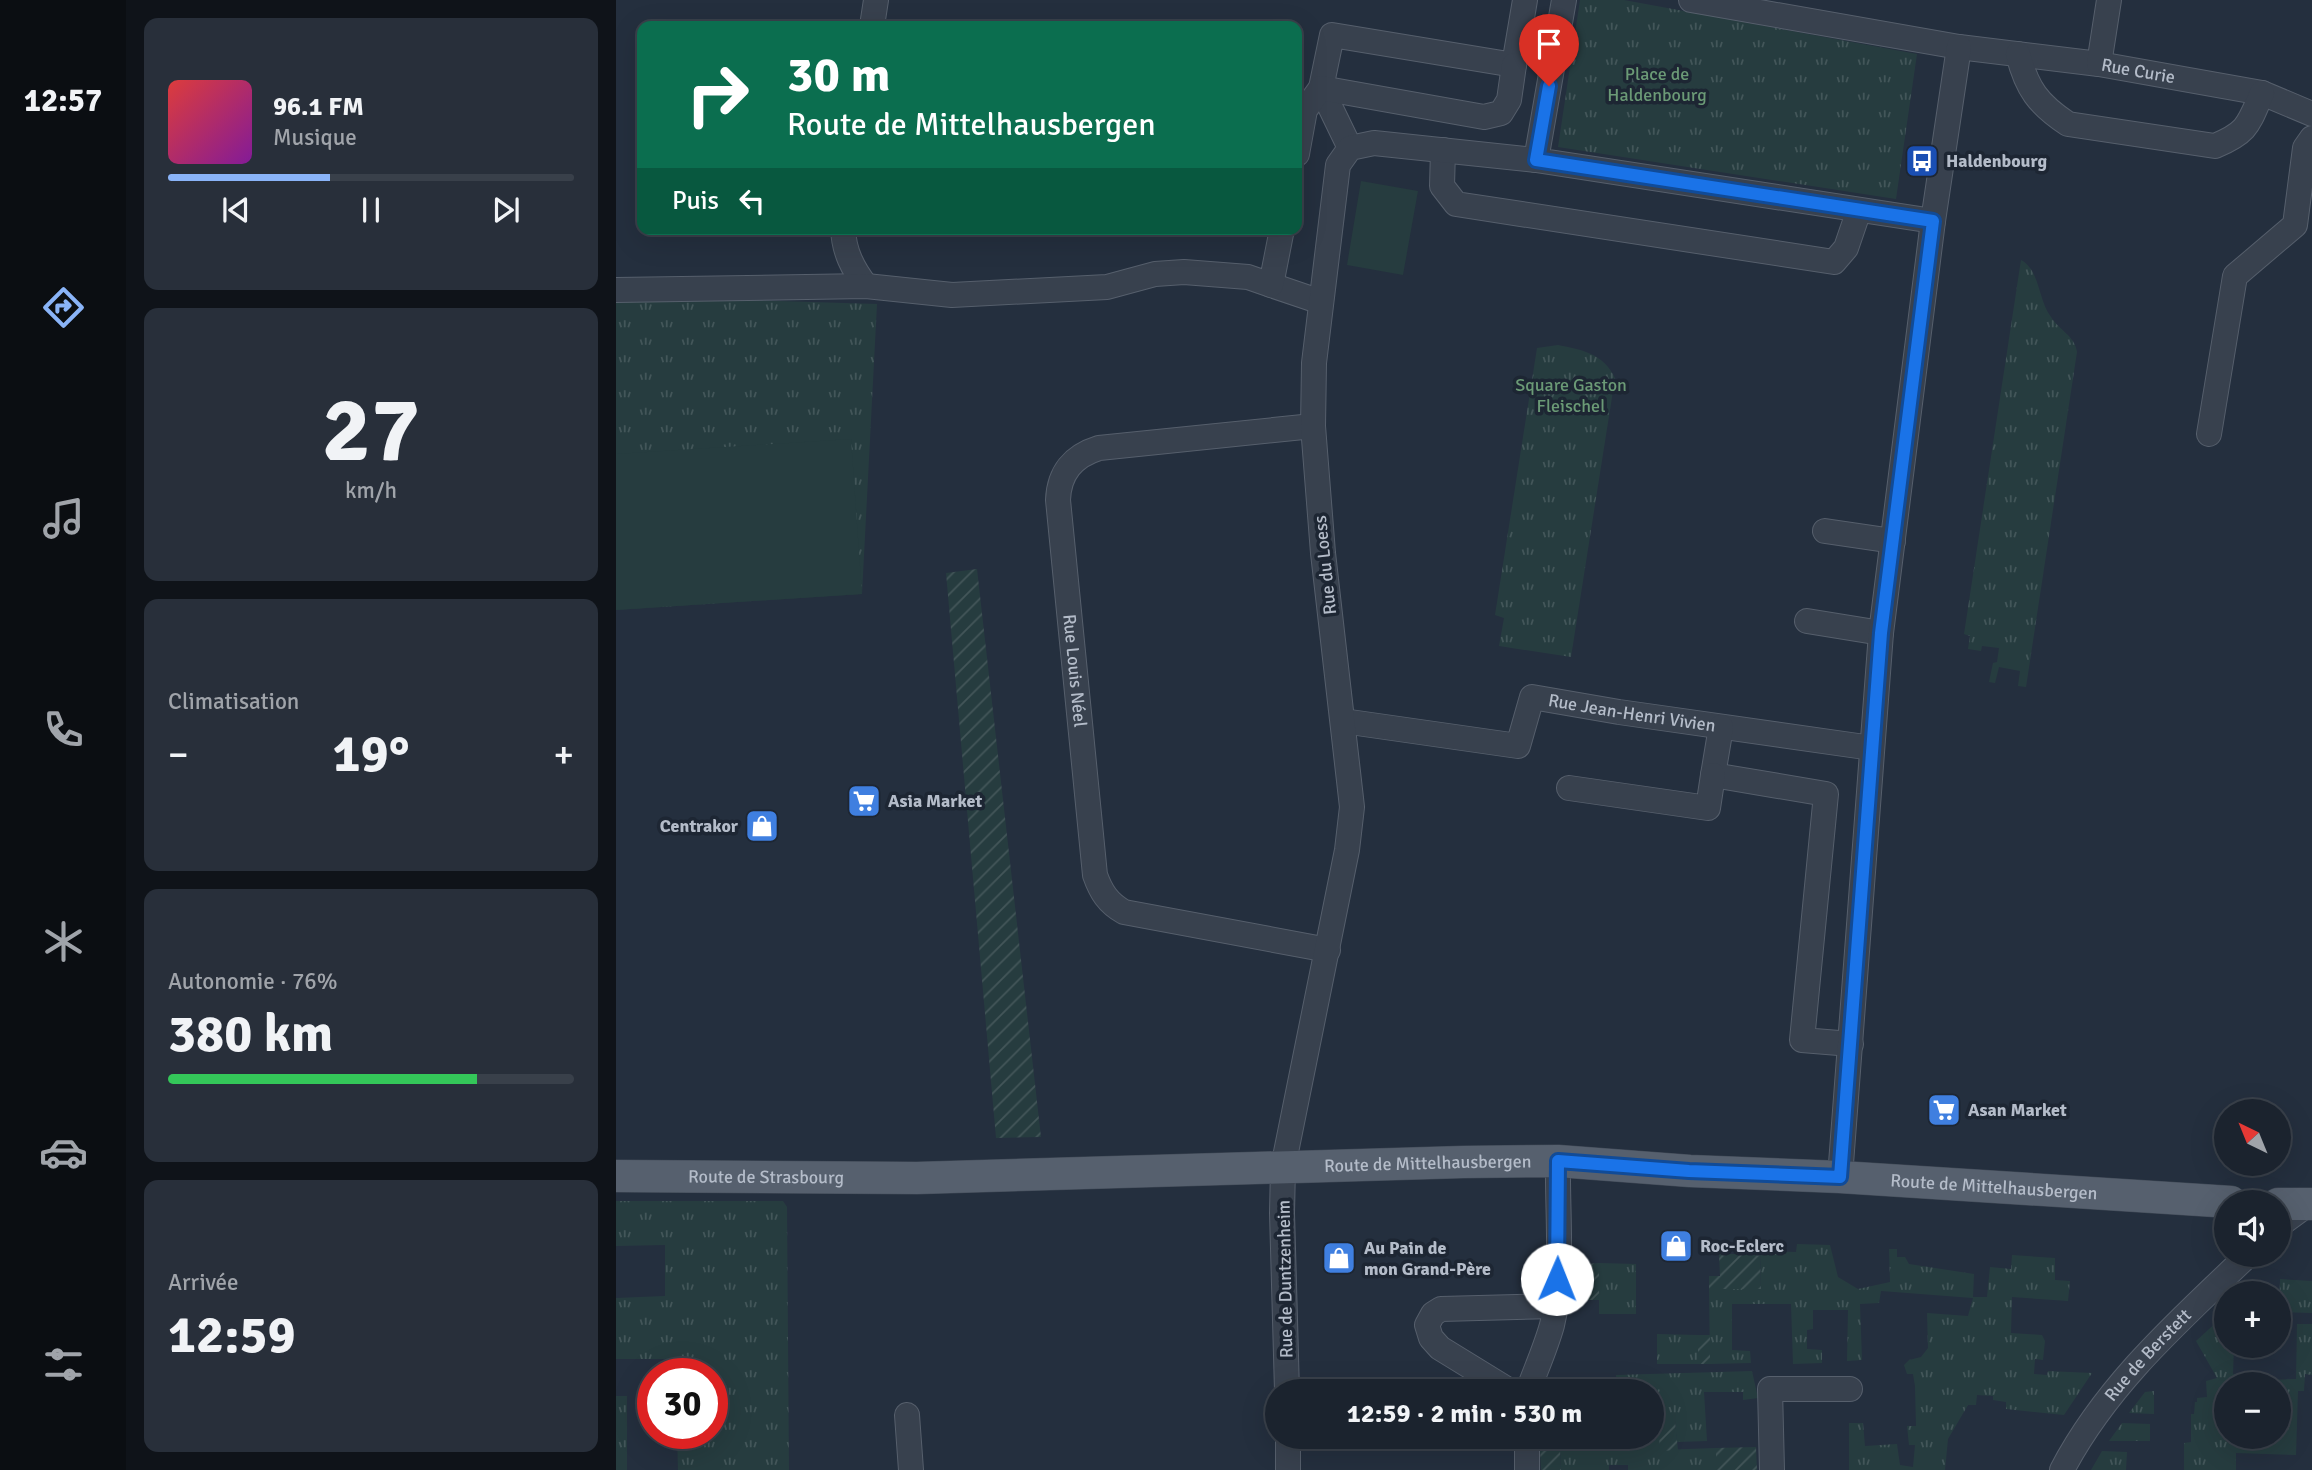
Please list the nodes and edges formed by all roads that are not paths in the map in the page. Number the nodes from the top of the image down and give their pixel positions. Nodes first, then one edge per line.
1 (876, 0) edge
2 (1525, 0) edge
3 (1564, 0) edge
4 (1691, 0) edge
5 (2109, 0) edge
6 (873, 21) edge
7 (1959, 47) junction
8 (2018, 54) junction
9 (2099, 64) junction
10 (1514, 65) junction
11 (1321, 88) junction
12 (2262, 93) junction
13 (2312, 114) edge
14 (1302, 130) edge
15 (2312, 138) edge
16 (1350, 148) junction
17 (1443, 150) junction
18 (1536, 160) junction
19 (1859, 210) junction
20 (1933, 221) junction
21 (844, 235) edge
22 (1281, 235) edge
23 (1271, 285) junction
24 (866, 286) junction
25 (616, 290) edge
26 (1321, 302) junction
27 (1313, 426) junction
28 (2209, 433) dead end
29 (1825, 531) dead end
30 (1892, 541) junction
31 (1807, 621) dead end
32 (1881, 633) junction
33 (1343, 721) junction
34 (1721, 727) junction
35 (1872, 748) junction
36 (1713, 775) junction
37 (1569, 789) dead end
38 (1328, 950) junction
39 (1851, 1044) junction
40 (1558, 1161) junction
41 (1283, 1167) junction
42 (616, 1176) edge
43 (1840, 1177) junction
44 (917, 1178) joint
45 (2214, 1201) edge
46 (2236, 1267) edge
47 (1555, 1306) junction
48 (1287, 1379) edge
49 (1490, 1379) edge
50 (1532, 1379) edge
51 (1850, 1389) dead end
52 (907, 1415) dead end
53 (1288, 1449) edge
54 (1527, 1449) edge
55 (911, 1470) edge
56 (1288, 1470) edge
57 (1527, 1470) edge
58 (1772, 1470) edge
59 (2062, 1470) edge

1 - 6 street
2 - 10 street
3 - 18 street
4 - 7 street
5 - 9 street
7 - 8 street, Rue Curie
7 - 20 street
8 - 9 street, Rue Curie
8 - 12 street
9 - 12 street, Rue Curie
10 - 11 street
10 - 11 street
11 - 14 street
11 - 16 street
12 - 13 street, Rue Curie
15 - 28 street
16 - 17 street
16 - 26 street, Rue du Loess
17 - 18 street
17 - 19 street
18 - 19 street
19 - 20 street
20 - 30 street
21 - 24 street
22 - 23 street
23 - 24 street
23 - 26 street
24 - 25 street
26 - 27 street, Rue du Loess
27 - 33 street, Rue du Loess
27 - 38 street, Rue Louis Néel
29 - 30 street
30 - 32 street
31 - 32 street
32 - 35 street
33 - 34 street, Rue Jean-Henri Vivien
33 - 38 street, Rue du Loess
34 - 35 street, Rue Jean-Henri Vivien
34 - 36 street
35 - 39 street
36 - 37 street
36 - 39 street
38 - 41 street, Rue du Loess
39 - 43 street
40 - 41 main road, Route de Mittelhausbergen
40 - 43 main road, Route de Mittelhausbergen
40 - 47 street
41 - 44 main road, Route de Mittelhausbergen
41 - 48 street, Rue de Duntzenheim
42 - 44 main road, Route de Strasbourg
43 - 45 main road, Route de Mittelhausbergen
46 - 59 street, Rue de Berstett
47 - 49 street
47 - 50 street
51 - 58 street
52 - 55 street
53 - 56 street
54 - 57 street

